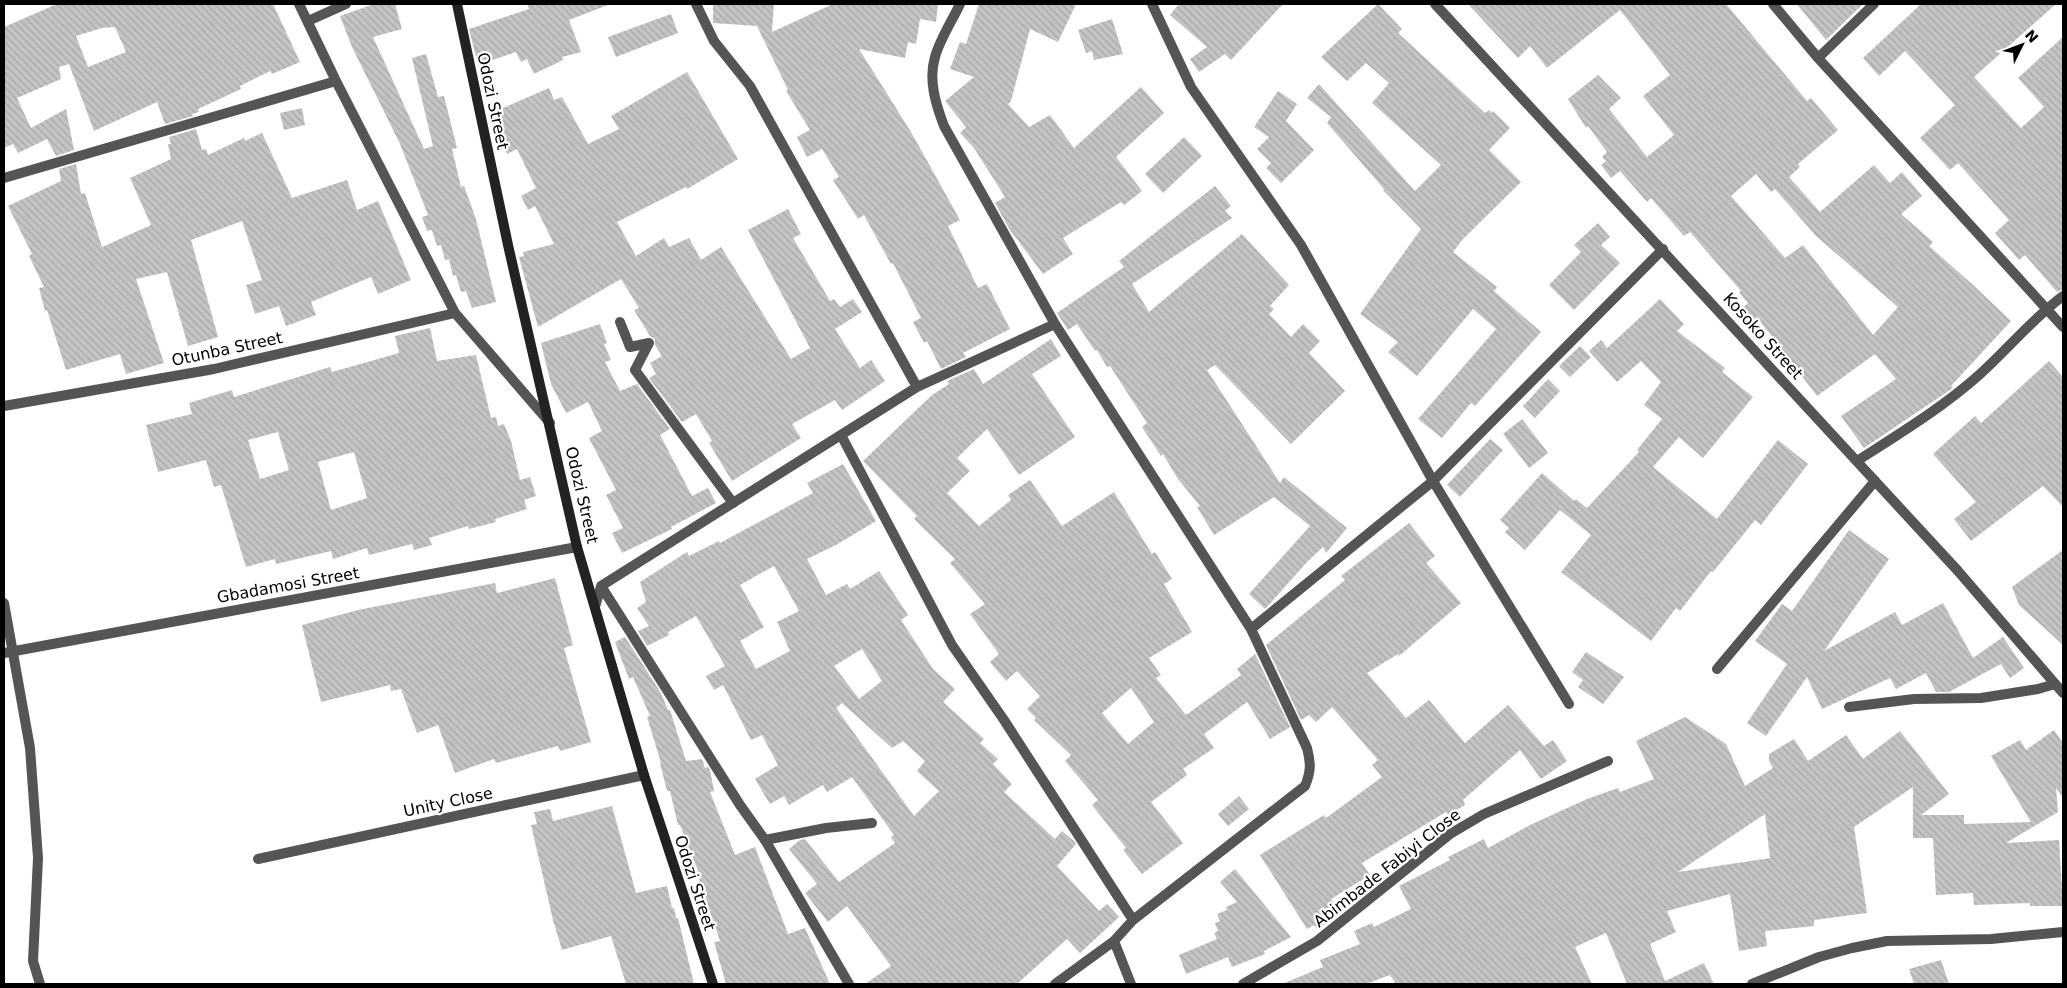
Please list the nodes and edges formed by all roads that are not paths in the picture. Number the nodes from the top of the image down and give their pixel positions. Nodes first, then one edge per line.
1 (299, 4) edge
2 (346, 4) edge
3 (457, 4) edge
4 (696, 4) edge
5 (960, 4) edge
6 (1152, 4) edge
7 (1435, 4) edge
8 (1773, 4) edge
9 (1874, 4) edge
10 (308, 21) junction
11 (1818, 58) junction
12 (336, 81) junction
13 (4, 178) edge
14 (1663, 249) junction
15 (2063, 296) edge
16 (2046, 309) junction
17 (455, 313) junction
18 (620, 322) dead end
19 (1055, 324) junction
20 (2063, 327) edge
21 (917, 387) junction
22 (4, 406) edge
23 (550, 424) junction
24 (841, 435) junction
25 (1857, 461) junction
26 (1433, 481) junction
27 (1875, 481) junction
28 (733, 503) junction
29 (578, 547) junction
30 (601, 586) junction
31 (4, 604) edge
32 (595, 607) junction
33 (1251, 629) junction
34 (8, 652) edge
35 (1717, 669) dead end
36 (2055, 684) junction
37 (2063, 693) edge
38 (1569, 704) dead end
39 (1849, 707) dead end
40 (1608, 762) dead end
41 (644, 775) junction
42 (872, 823) dead end
43 (765, 840) junction
44 (258, 859) dead end
45 (1133, 920) junction
46 (2063, 932) edge
47 (1114, 941) junction
48 (40, 984) edge
49 (713, 984) edge
50 (849, 984) edge
51 (1055, 984) edge
52 (1131, 984) edge
53 (1243, 984) edge
54 (1752, 984) edge

1 - 10 street
2 - 10 street
3 - 23 main road, Odozi Street
4 - 21 street
5 - 19 street
6 - 26 street
7 - 14 street, Kosoko Street
8 - 11 street
9 - 11 street
10 - 12 street
11 - 16 street
12 - 13 street
12 - 17 street
14 - 25 street, Kosoko Street
14 - 26 street
15 - 16 street
16 - 20 street
16 - 25 street
17 - 22 street, Otunba Street
17 - 23 street
18 - 28 street
19 - 21 street
19 - 33 street
21 - 24 street
23 - 29 main road, Odozi Street
24 - 28 street
24 - 45 street
25 - 27 street, Kosoko Street
26 - 33 street
26 - 38 street
27 - 35 street
27 - 36 street, Kosoko Street
28 - 30 street
29 - 32 main road, Odozi Street
29 - 34 street, Gbadamosi Street
30 - 32 street
30 - 43 street
31 - 34 street
32 - 41 main road, Odozi Street
33 - 45 street
34 - 48 street
36 - 37 street, Kosoko Street
36 - 39 street
40 - 53 street, Abimbade Fabiyi Close
41 - 44 street, Unity Close
41 - 49 main road, Odozi Street
42 - 43 street
43 - 50 street
45 - 47 street
46 - 54 street
47 - 51 street
47 - 52 street

